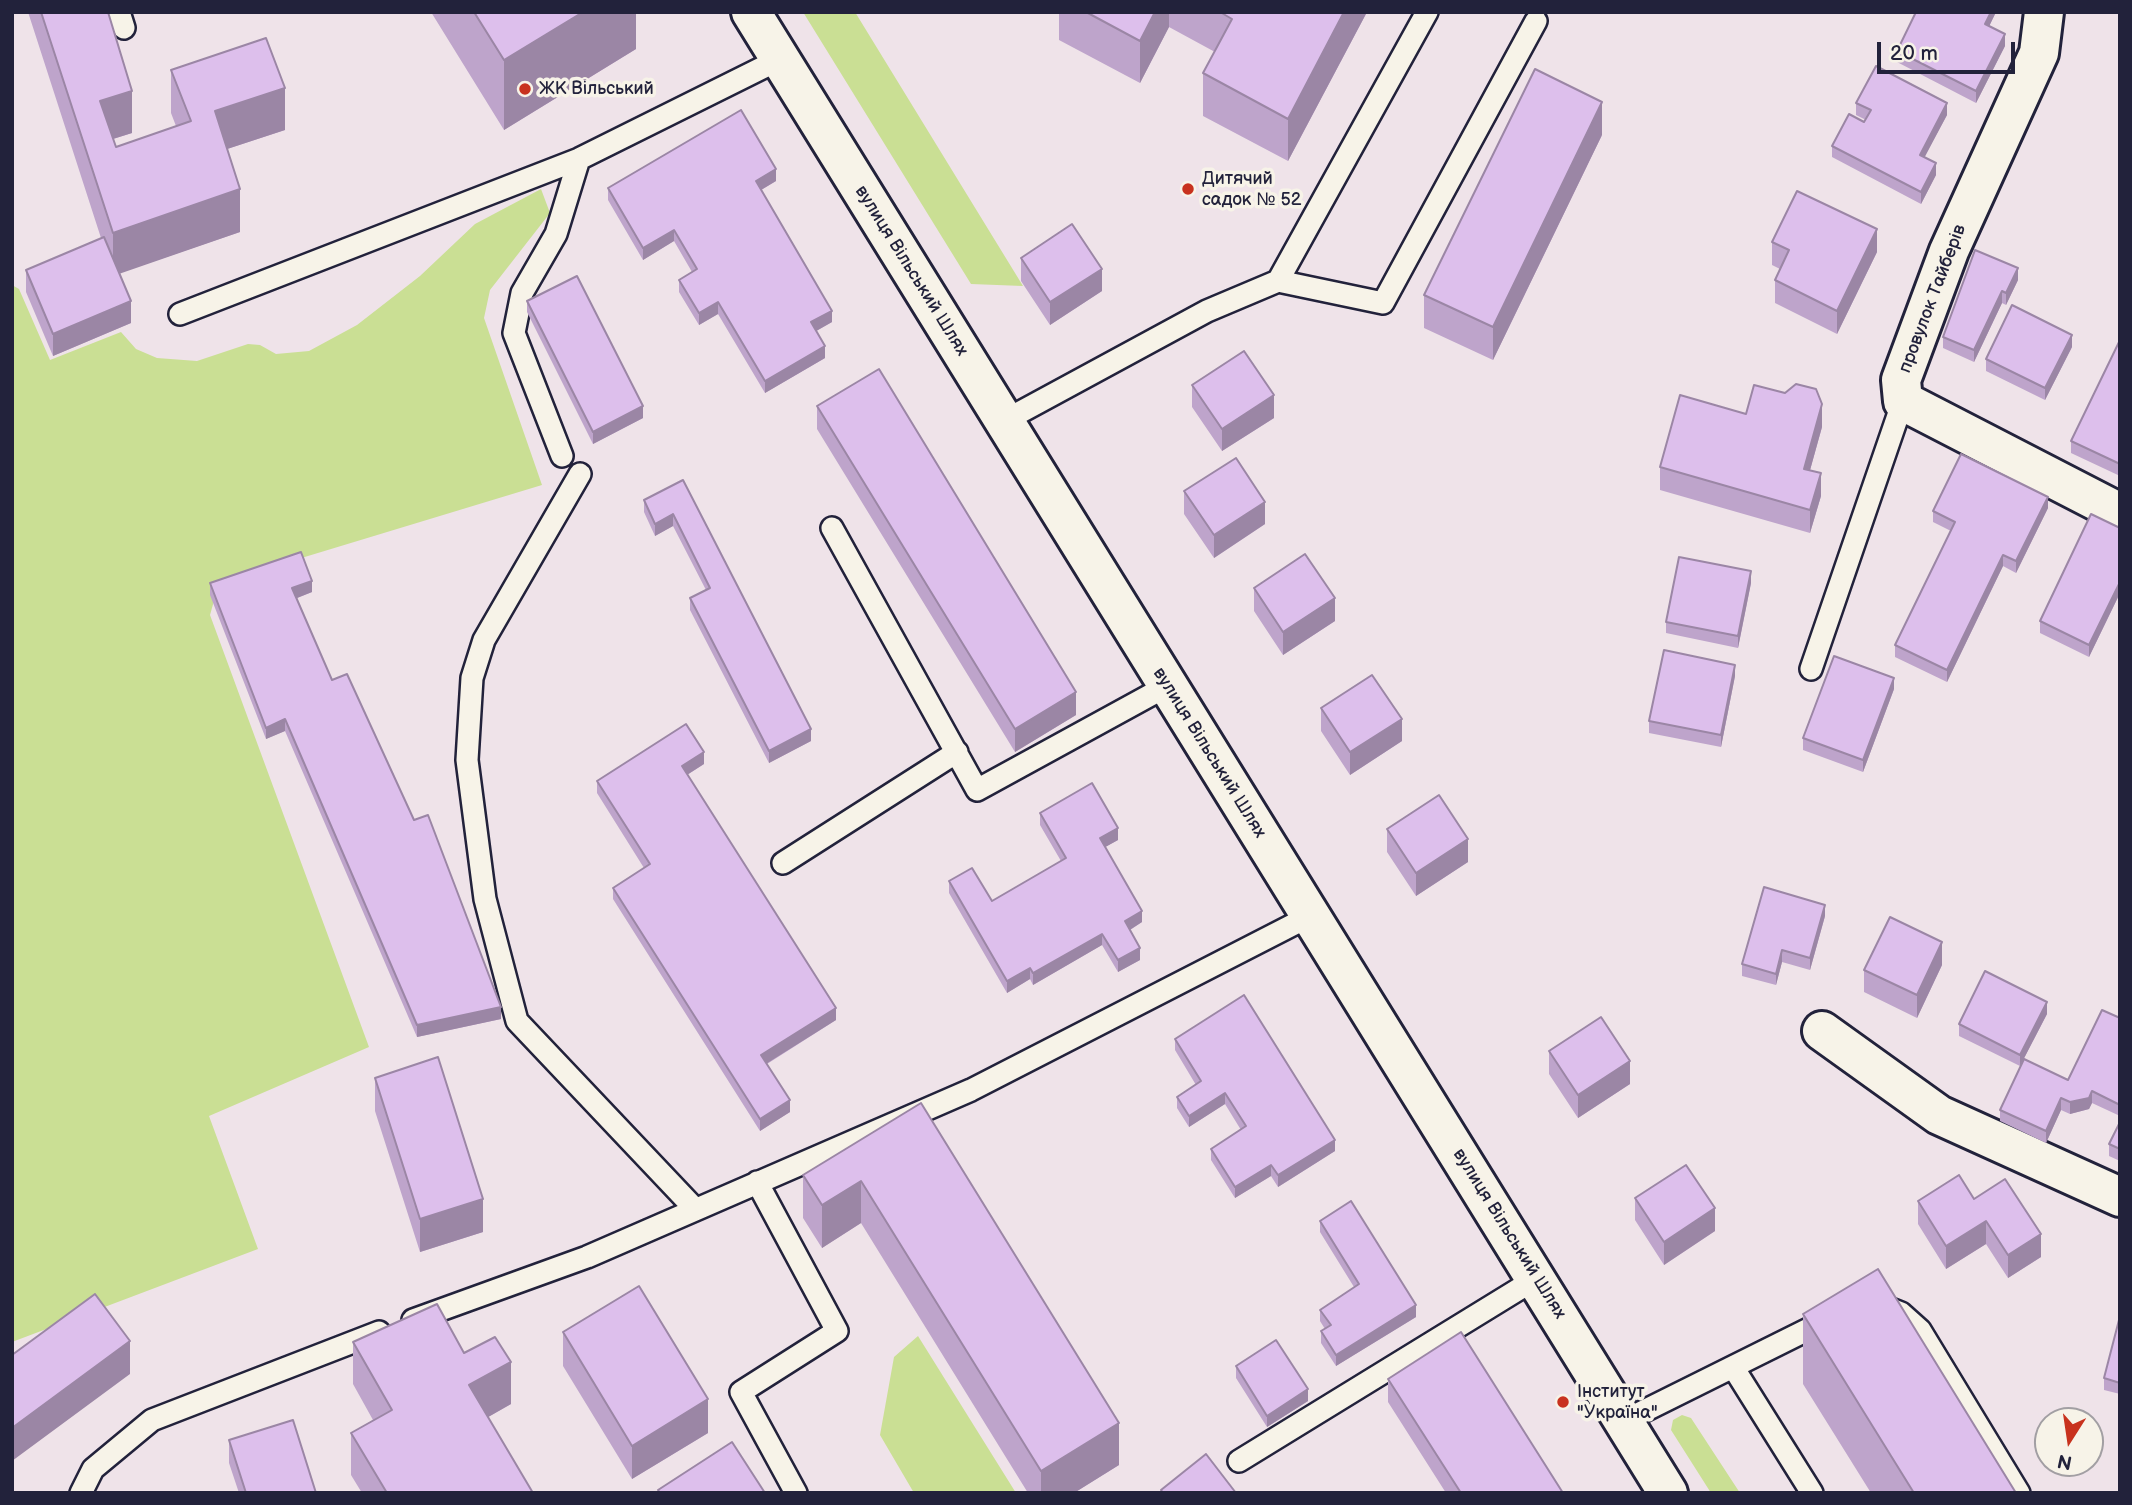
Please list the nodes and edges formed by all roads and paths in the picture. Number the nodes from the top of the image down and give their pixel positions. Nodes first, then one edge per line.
1 (751, 12) edge
2 (1427, 12) edge
3 (2045, 12) edge
4 (1536, 21) dead end
5 (779, 58) junction
6 (579, 159) junction
7 (1278, 281) junction
8 (180, 313) dead end
9 (1903, 401) junction
10 (1004, 421) junction
11 (562, 456) dead end
12 (580, 474) dead end
13 (2120, 513) edge
14 (832, 528) dead end
15 (1811, 669) dead end
16 (1167, 686) junction
17 (957, 752) junction
18 (783, 863) dead end
19 (1310, 916) junction
20 (1822, 1031) dead end
21 (757, 1182) junction
22 (2120, 1196) edge
23 (695, 1209) junction
24 (1537, 1278) junction
25 (1733, 1367) junction
26 (1624, 1421) junction
27 (1239, 1461) dead end
28 (81, 1493) edge
29 (796, 1493) edge
30 (1668, 1493) edge
31 (1812, 1493) edge
32 (2019, 1493) edge

1 - 5 street, вулиця Вільський Шлях
2 - 7 lane
3 - 9 street, провулок Тайберів
4 - 7 lane
5 - 6 lane
5 - 10 street, вулиця Вільський Шлях
6 - 8 lane
6 - 11 lane
7 - 10 lane
9 - 13 street
9 - 15 lane
10 - 16 street, вулиця Вільський Шлях
12 - 23 lane
14 - 17 lane
16 - 17 lane
16 - 19 street, вулиця Вільський Шлях
17 - 18 lane
19 - 21 lane
19 - 24 street, вулиця Вільський Шлях
20 - 22 street
21 - 23 lane
21 - 29 lane
23 - 28 lane
24 - 26 street, вулиця Вільський Шлях
24 - 27 lane
25 - 26 lane
25 - 31 lane
25 - 32 lane
26 - 30 street, вулиця Вільський Шлях

